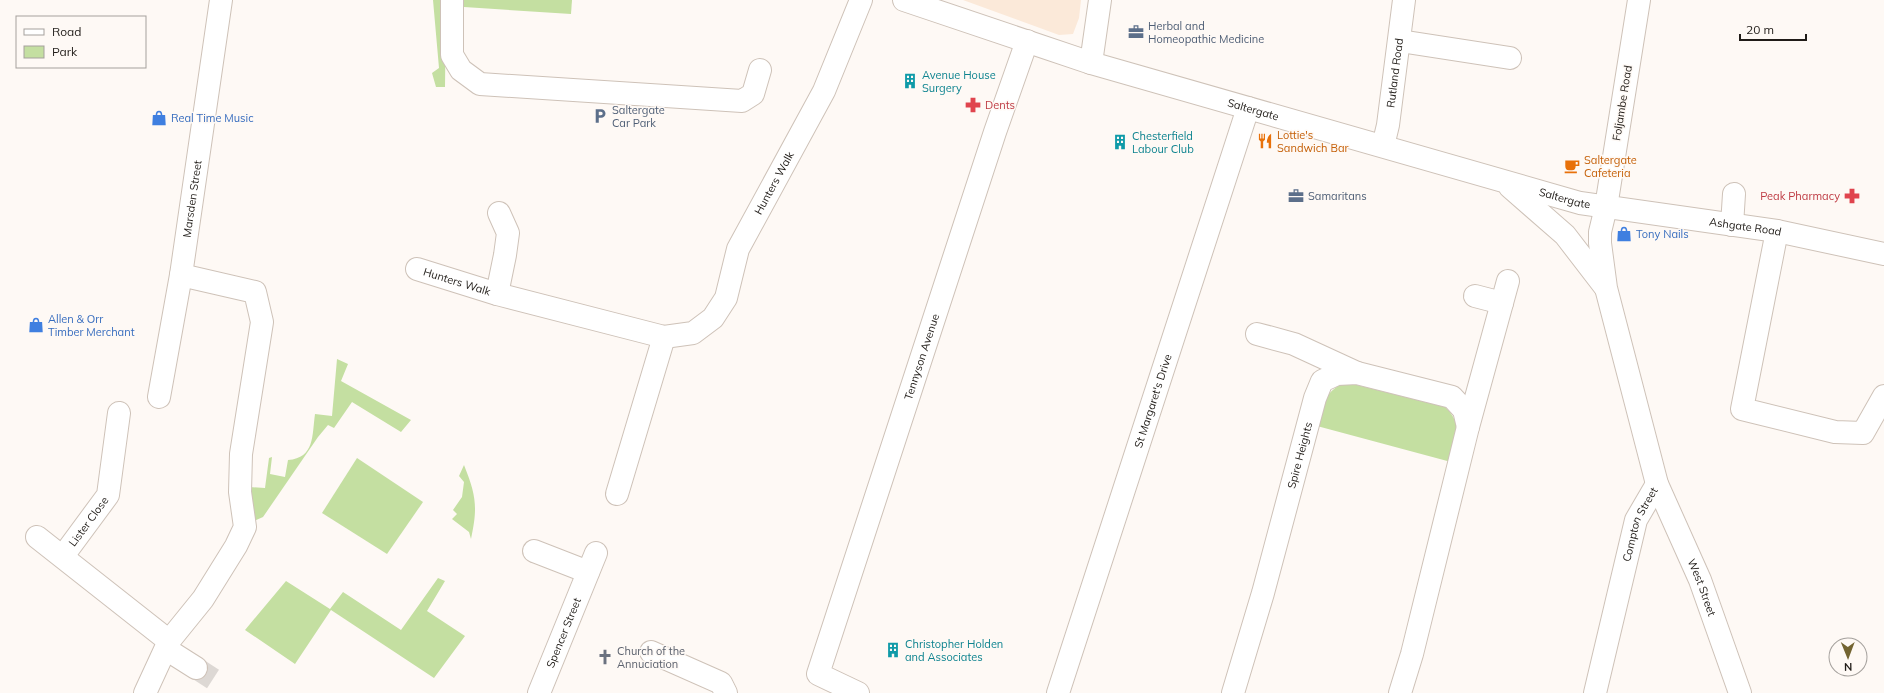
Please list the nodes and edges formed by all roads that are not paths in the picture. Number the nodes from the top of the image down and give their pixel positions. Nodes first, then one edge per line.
1 (221, 0) edge
2 (452, 0) edge
3 (861, 0) edge
4 (904, 0) edge
5 (1100, 0) edge
6 (1404, 0) edge
7 (1638, 0) edge
8 (1027, 41) junction
9 (1400, 41) junction
10 (1510, 58) dead end
11 (1091, 63) junction
12 (760, 70) dead end
13 (1248, 108) junction
14 (1383, 146) junction
15 (1505, 183) junction
16 (1734, 194) dead end
17 (1606, 207) junction
18 (499, 213) dead end
19 (1732, 225) junction
20 (1777, 231) junction
21 (1884, 254) edge
22 (417, 269) dead end
23 (181, 274) junction
24 (1508, 281) dead end
25 (1606, 288) junction
26 (497, 294) junction
27 (1475, 296) dead end
28 (1502, 303) junction
29 (1257, 334) dead end
30 (664, 337) junction
31 (1357, 373) junction
32 (1884, 396) edge
33 (159, 397) dead end
34 (119, 413) dead end
35 (1468, 427) junction
36 (1657, 484) junction
37 (617, 494) dead end
38 (37, 537) dead end
39 (534, 551) dead end
40 (63, 556) junction
41 (168, 645) junction
42 (651, 652) dead end
43 (196, 668) tunnel mouth
44 (145, 693) edge
45 (540, 693) edge
46 (726, 693) edge
47 (858, 693) edge
48 (1058, 693) edge
49 (1233, 693) edge
50 (1400, 693) edge
51 (1595, 693) edge
52 (1740, 693) edge

1 - 23 street, Marsden Street
2 - 12 street
3 - 30 street, Hunters Walk
4 - 8 street, Saltergate
5 - 11 street
6 - 9 street, Rutland Road
7 - 17 street, Foljambe Road
8 - 11 street, Saltergate
8 - 47 street, Tennyson Avenue
9 - 10 street
9 - 14 street, Rutland Road
11 - 13 street, Saltergate
13 - 14 street, Saltergate
13 - 48 street, St Margaret's Drive
14 - 15 street, Saltergate
15 - 17 street, Saltergate
15 - 25 street, Compton Street
16 - 19 street
17 - 19 street, Ashgate Road
17 - 25 street, Compton Street
18 - 26 street, Hunters Walk
19 - 20 street, Ashgate Road
20 - 21 street, Ashgate Road
20 - 32 street
22 - 26 street, Hunters Walk
23 - 33 street, Marsden Street
23 - 41 street
24 - 28 street
25 - 36 street, Compton Street
26 - 30 street, Hunters Walk
27 - 28 street
28 - 35 street
29 - 31 street
30 - 37 street
31 - 35 street, Spire Heights
31 - 49 street, Spire Heights
34 - 40 street, Lister Close
35 - 50 street
36 - 51 street, Compton Street
36 - 52 street, West Street
38 - 40 street, Lister Close
39 - 45 street, Spencer Street
40 - 41 street, Lister Close
41 - 43 street, Lister Close
41 - 44 street
42 - 46 street

